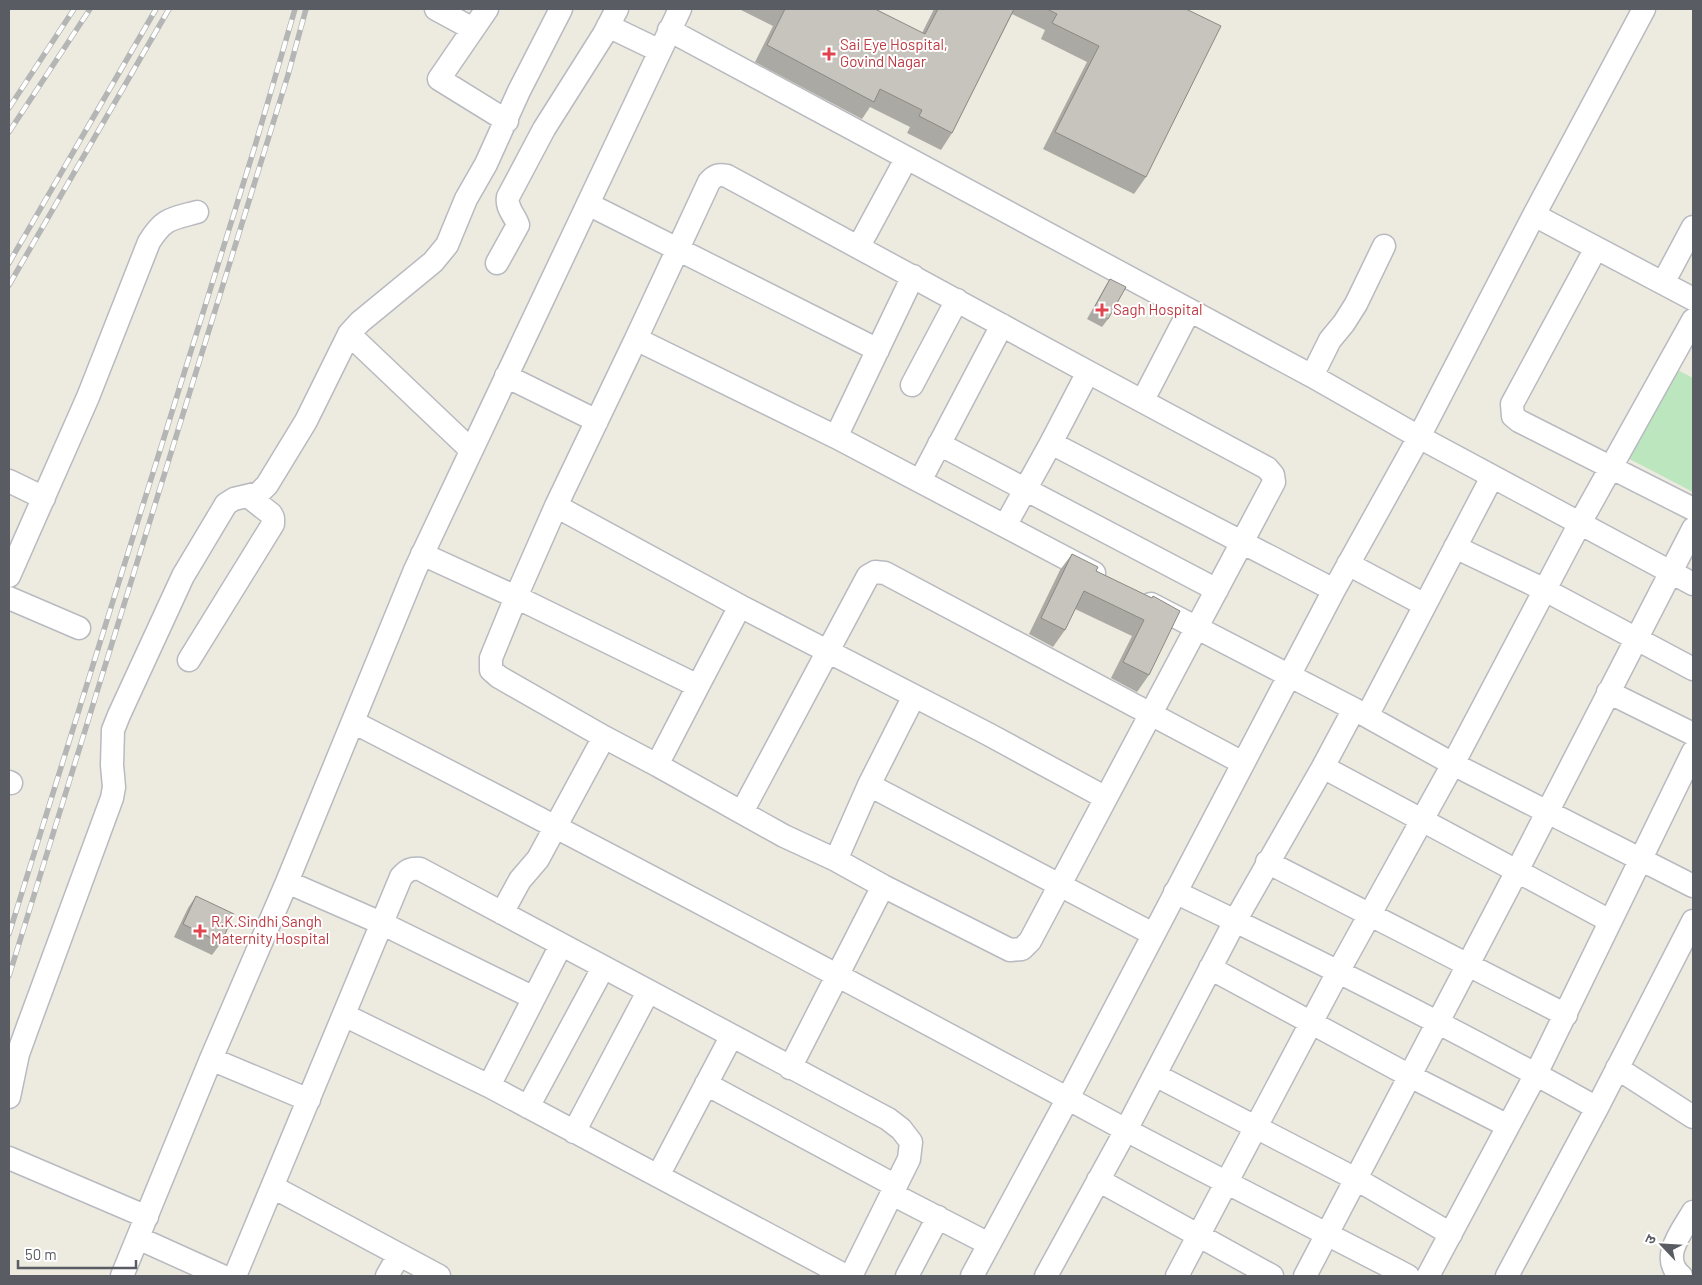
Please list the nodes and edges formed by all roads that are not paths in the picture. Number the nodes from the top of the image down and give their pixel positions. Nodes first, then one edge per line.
1 (436, 9) edge
2 (487, 9) edge
3 (561, 9) edge
4 (680, 9) edge
5 (1644, 9) edge
6 (613, 18) edge
7 (473, 29) junction
8 (669, 30) junction
9 (660, 51) junction
10 (507, 121) junction
11 (906, 159) junction
12 (588, 204) junction
13 (197, 212) dead end
14 (1534, 215) junction
15 (1693, 227) edge
16 (859, 246) junction
17 (1384, 246) dead end
18 (678, 248) junction
19 (1596, 248) junction
20 (497, 263) dead end
21 (913, 276) junction
22 (1664, 283) junction
23 (1693, 299) edge
24 (957, 300) junction
25 (1189, 311) junction
26 (1693, 320) edge
27 (1002, 325) junction
28 (349, 334) junction
29 (636, 339) junction
30 (878, 350) junction
31 (1088, 372) junction
32 (506, 376) junction
33 (1312, 376) junction
34 (912, 385) dead end
35 (1143, 400) junction
36 (597, 421) junction
37 (836, 437) junction
38 (1419, 437) junction
39 (1051, 443) junction
40 (939, 444) junction
41 (471, 450) junction
42 (1612, 467) junction
43 (1492, 477) junction
44 (9, 481) edge
45 (920, 481) junction
46 (1025, 489) junction
47 (248, 496) junction
48 (44, 498) junction
49 (556, 506) junction
50 (1693, 509) edge
51 (1580, 523) junction
52 (1005, 526) junction
53 (1693, 529) edge
54 (1242, 542) junction
55 (1455, 547) junction
56 (422, 554) junction
57 (1348, 564) junction
58 (1671, 572) junction
59 (9, 576) edge
60 (1109, 582) edge
61 (1693, 584) edge
62 (1217, 590) junction
63 (1334, 590) junction
64 (1545, 590) junction
65 (1136, 596) edge
66 (516, 597) junction
67 (9, 598) edge
68 (1425, 605) junction
69 (740, 606) junction
70 (79, 628) dead end
71 (1197, 628) junction
72 (1636, 638) junction
73 (827, 651) junction
74 (189, 660) dead end
75 (1693, 669) edge
76 (1288, 676) junction
77 (698, 686) junction
78 (1608, 692) junction
79 (914, 696) junction
80 (1360, 712) junction
81 (1151, 714) junction
82 (353, 722) junction
83 (1693, 734) edge
84 (604, 736) junction
85 (1693, 752) edge
86 (1243, 763) junction
87 (1453, 764) junction
88 (657, 765) junction
89 (1323, 767) junction
90 (869, 786) junction
91 (1106, 798) junction
92 (1547, 811) junction
93 (742, 812) junction
94 (1422, 820) junction
95 (556, 826) junction
96 (1640, 859) junction
97 (836, 860) junction
98 (1267, 862) junction
99 (1517, 871) junction
100 (287, 882) junction
101 (1060, 884) junction
102 (883, 886) junction
103 (1693, 886) edge
104 (1175, 892) junction
105 (502, 913) junction
106 (1370, 914) junction
107 (1235, 921) junction
108 (1610, 921) junction
109 (1693, 921) edge
110 (381, 923) junction
111 (1153, 934) junction
112 (561, 945) junction
113 (1467, 966) junction
114 (603, 968) junction
115 (1210, 968) junction
116 (1338, 972) junction
117 (838, 974) junction
118 (648, 992) junction
119 (534, 998) junction
120 (344, 1015) junction
121 (1566, 1016) junction
122 (1311, 1022) junction
123 (1437, 1024) junction
124 (730, 1037) junction
125 (211, 1060) junction
126 (790, 1068) junction
127 (1617, 1068) junction
128 (1536, 1074) junction
129 (1155, 1075) junction
130 (1410, 1076) junction
131 (706, 1084) junction
132 (489, 1086) junction
133 (9, 1097) edge
134 (1068, 1098) junction
135 (309, 1100) junction
136 (528, 1107) junction
137 (1597, 1108) junction
138 (1693, 1117) edge
139 (1508, 1126) junction
140 (1255, 1128) junction
141 (1126, 1130) junction
142 (574, 1132) junction
143 (9, 1158) edge
144 (658, 1176) junction
145 (1098, 1180) junction
146 (1356, 1180) junction
147 (1226, 1182) junction
148 (273, 1187) junction
149 (894, 1190) junction
150 (1693, 1212) edge
151 (938, 1217) junction
152 (142, 1228) junction
153 (1198, 1234) junction
154 (1328, 1234) junction
155 (1451, 1234) junction
156 (989, 1244) junction
157 (399, 1255) junction
158 (122, 1276) edge
159 (222, 1276) edge
160 (234, 1276) edge
161 (387, 1276) edge
162 (439, 1276) edge
163 (846, 1276) edge
164 (851, 1276) edge
165 (907, 1276) edge
166 (972, 1276) edge
167 (1047, 1276) edge
168 (1176, 1276) edge
169 (1272, 1276) edge
170 (1305, 1276) edge
171 (1408, 1276) edge
172 (1428, 1276) edge
173 (1507, 1276) edge
174 (1681, 1276) edge

1 - 7 street
2 - 7 street
3 - 10 street
4 - 8 street
5 - 14 street
6 - 9 street
6 - 20 street
7 - 10 street
8 - 9 street
8 - 11 street
9 - 12 street
10 - 28 street
11 - 16 street
11 - 25 street
12 - 18 street
12 - 32 street
13 - 48 street
14 - 19 street
14 - 38 street
15 - 22 street
16 - 18 street
16 - 21 street
17 - 33 street
18 - 29 street
18 - 30 street
19 - 22 street
19 - 42 street
21 - 24 street
21 - 30 street
22 - 23 street
24 - 27 street
24 - 34 street
25 - 33 street
25 - 35 street
26 - 42 street
27 - 31 street
27 - 40 street
28 - 41 street
28 - 47 street
29 - 36 street
29 - 37 street
30 - 37 street
31 - 35 street
31 - 39 street
32 - 36 street
32 - 41 street
33 - 38 street
35 - 54 street
36 - 49 street
37 - 45 street
38 - 43 street
38 - 57 street
39 - 46 street
39 - 54 street
40 - 45 street
40 - 46 street
41 - 56 street
42 - 50 street
42 - 51 street
43 - 51 street
43 - 55 street
44 - 48 street
45 - 52 street
46 - 52 street
46 - 62 street
47 - 74 street
47 - 133 street
48 - 59 street
49 - 66 street
49 - 69 street
51 - 58 street
51 - 64 street
52 - 60 street
53 - 58 street
54 - 62 street
54 - 63 street
55 - 64 street
55 - 68 street
56 - 66 street
56 - 82 street
57 - 63 street
57 - 68 street
58 - 61 street
58 - 72 street
62 - 71 street
63 - 76 street
64 - 72 street
64 - 87 street
65 - 71 street
66 - 77 street
66 - 84 street
67 - 70 street
68 - 80 street
69 - 73 street
69 - 77 street
71 - 76 street
71 - 81 street
72 - 75 street
72 - 78 street
73 - 79 street
73 - 81 street
73 - 93 street
76 - 80 street
76 - 86 street
77 - 88 street
78 - 83 street
78 - 92 street
79 - 90 street
79 - 91 street
80 - 87 street
80 - 89 street
81 - 86 street
81 - 91 street
82 - 95 street
82 - 100 street
84 - 88 street
84 - 95 street
85 - 96 street
86 - 104 street
87 - 92 street
87 - 94 street
88 - 93 street
89 - 94 street
89 - 98 street
90 - 97 street
90 - 101 street
91 - 101 street
92 - 96 street
92 - 99 street
93 - 97 street
94 - 99 street
94 - 106 street
95 - 105 street
95 - 117 street
96 - 103 street
96 - 108 street
97 - 102 street
98 - 106 street
98 - 107 street
99 - 108 street
99 - 113 street
100 - 110 street
100 - 125 street
101 - 102 street
101 - 111 street
102 - 117 street
104 - 107 street
104 - 111 street
105 - 110 street
105 - 112 street
106 - 113 street
106 - 116 street
107 - 115 street
107 - 116 street
108 - 121 street
109 - 127 street
110 - 119 street
110 - 120 street
111 - 134 street
112 - 114 street
112 - 119 street
113 - 121 street
113 - 123 street
114 - 118 street
114 - 136 street
115 - 122 street
115 - 129 street
116 - 122 street
116 - 123 street
117 - 126 street
117 - 134 street
118 - 124 street
118 - 142 street
119 - 132 street
120 - 132 street
120 - 135 street
121 - 128 street
122 - 130 street
122 - 140 street
123 - 128 street
123 - 130 street
124 - 126 street
124 - 131 street
125 - 135 street
125 - 152 street
126 - 149 street
127 - 137 street
127 - 138 street
128 - 137 street
128 - 139 street
129 - 140 street
129 - 141 street
130 - 139 street
130 - 146 street
131 - 144 street
131 - 149 street
132 - 136 street
134 - 141 street
134 - 156 street
135 - 148 street
136 - 142 street
137 - 173 street
139 - 155 street
140 - 146 street
140 - 147 street
141 - 145 street
141 - 147 street
142 - 144 street
143 - 152 street
144 - 163 street
145 - 153 street
145 - 167 street
146 - 154 street
146 - 155 street
147 - 153 street
147 - 154 street
148 - 157 street
148 - 160 street
149 - 151 street
149 - 164 street
150 - 174 street
151 - 156 street
151 - 165 street
152 - 158 street
152 - 159 street
153 - 168 street
153 - 169 street
154 - 170 street
154 - 171 street
155 - 172 street
156 - 166 street
157 - 161 street
157 - 162 street

